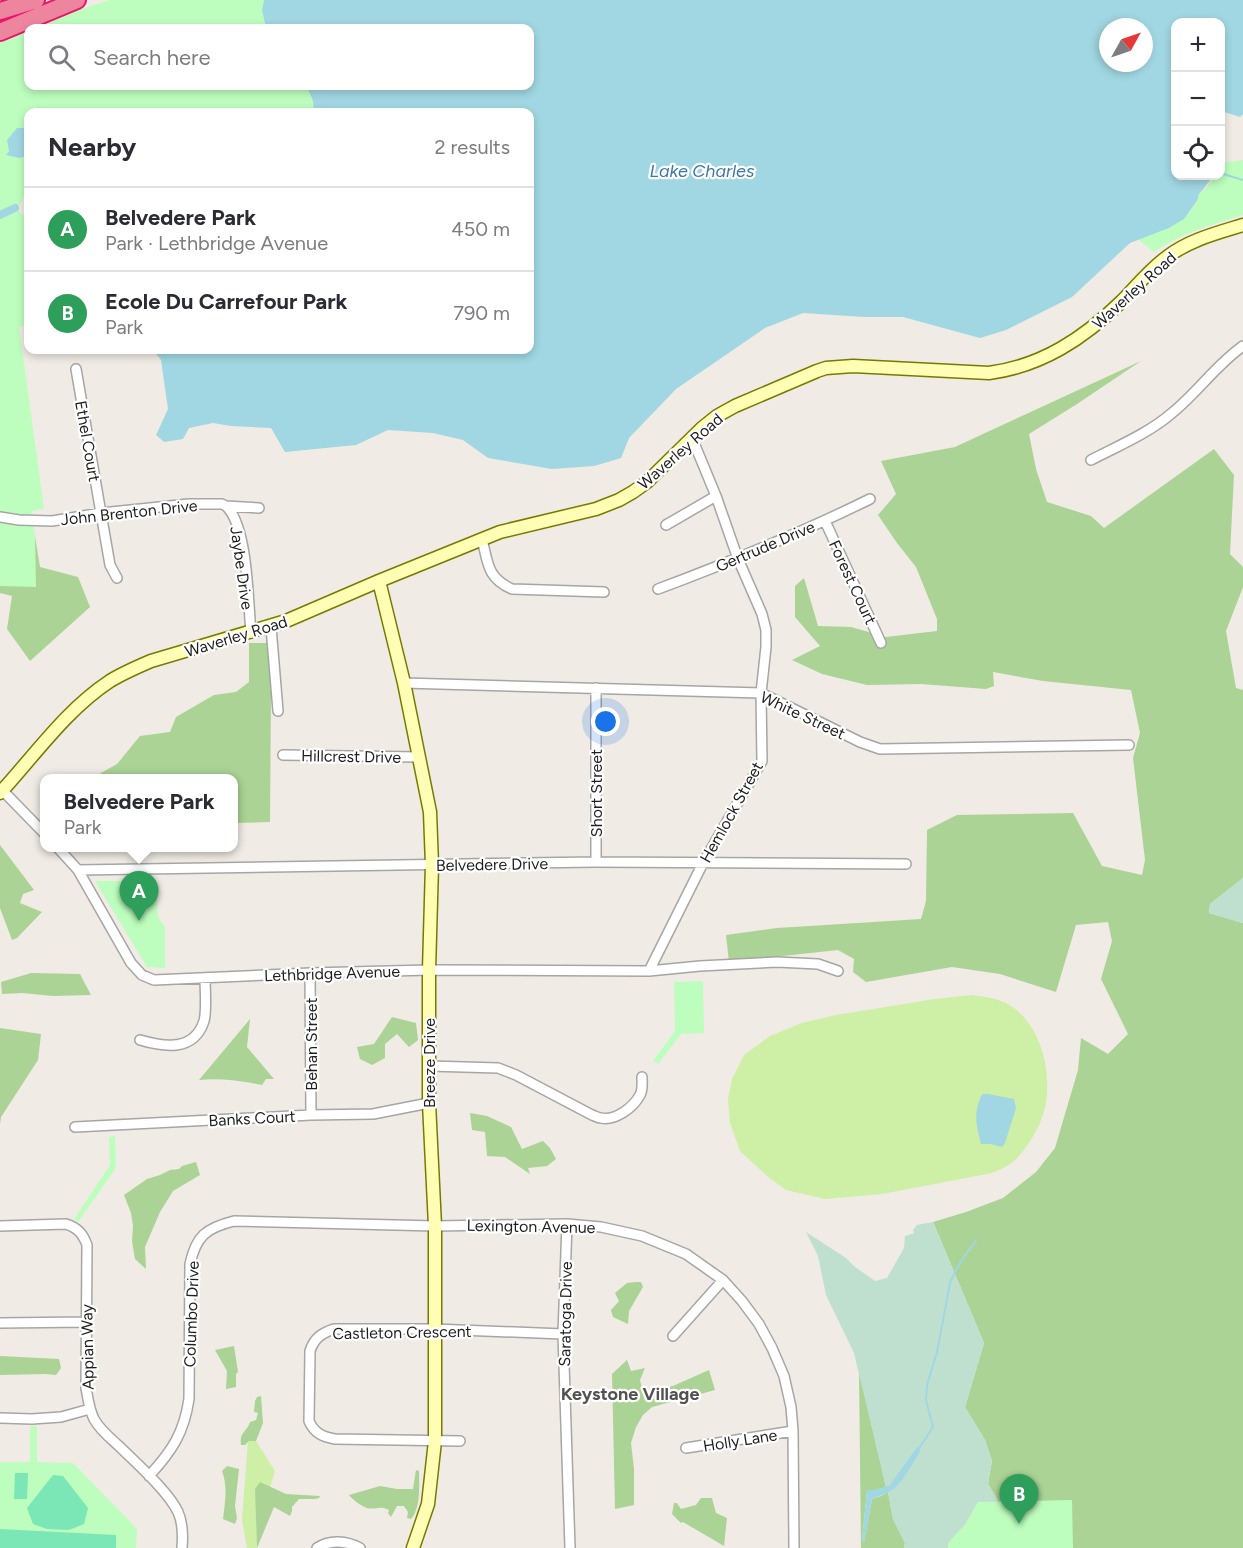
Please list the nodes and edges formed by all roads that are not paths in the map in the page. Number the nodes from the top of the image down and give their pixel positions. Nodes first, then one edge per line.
1 (36, 0) edge
2 (77, 0) edge
3 (0, 11) edge
4 (0, 32) edge
5 (1243, 225) edge
6 (1243, 346) edge
7 (76, 369) dead end
8 (692, 438) junction
9 (1091, 460) dead end
10 (716, 496) junction
11 (870, 499) dead end
12 (226, 506) junction
13 (259, 508) dead end
14 (101, 513) junction
15 (0, 517) edge
16 (825, 521) junction
17 (666, 525) dead end
18 (482, 539) junction
19 (738, 559) junction
20 (117, 578) dead end
21 (379, 581) junction
22 (658, 589) dead end
23 (604, 592) dead end
24 (271, 627) junction
25 (251, 633) junction
26 (881, 643) dead end
27 (404, 683) junction
28 (596, 688) junction
29 (761, 693) junction
30 (278, 711) dead end
31 (1129, 746) dead end
32 (283, 755) dead end
33 (419, 757) junction
34 (1, 792) edge
35 (40, 829) edge
36 (62, 852) edge
37 (596, 862) junction
38 (703, 863) junction
39 (906, 864) dead end
40 (432, 865) junction
41 (78, 870) junction
42 (429, 970) junction
43 (649, 971) junction
44 (838, 971) dead end
45 (310, 973) junction
46 (205, 978) junction
47 (140, 1040) dead end
48 (429, 1066) junction
49 (642, 1077) dead end
50 (429, 1103) junction
51 (311, 1115) junction
52 (75, 1127) dead end
53 (567, 1224) junction
54 (0, 1226) edge
55 (435, 1226) junction
56 (723, 1280) junction
57 (86, 1322) junction
58 (0, 1323) edge
59 (434, 1329) junction
60 (563, 1334) junction
61 (673, 1336) dead end
62 (90, 1409) junction
63 (0, 1418) edge
64 (793, 1431) junction
65 (435, 1441) junction
66 (460, 1441) dead end
67 (686, 1448) dead end
68 (149, 1476) junction
69 (182, 1548) edge
70 (317, 1548) edge
71 (360, 1548) edge
72 (413, 1548) edge
73 (570, 1548) edge
74 (794, 1548) edge

1 - 3 highway
2 - 4 highway
5 - 8 main road, Waverley Road
6 - 9 street
7 - 14 street, Ethel Court
8 - 10 street, Hemlock Street
8 - 18 main road, Waverley Road
10 - 17 street
10 - 19 street, Hemlock Street
11 - 16 street, Gertrude Drive
12 - 13 street, John Brenton Drive
12 - 14 street, John Brenton Drive
12 - 25 street, Jaybe Drive
14 - 15 street, John Brenton Drive
14 - 20 street, Ethel Court
16 - 19 street, Gertrude Drive
16 - 26 street, Forest Court
18 - 21 main road, Waverley Road
18 - 23 street
19 - 22 street, Gertrude Drive
19 - 29 street, Hemlock Street
21 - 24 main road, Waverley Road
21 - 27 main road, Breeze Drive
24 - 25 main road, Waverley Road
24 - 30 street
25 - 34 main road, Waverley Road
27 - 28 street, White Street
27 - 33 main road, Breeze Drive
28 - 29 street, White Street
28 - 37 street, Short Street
29 - 31 street, White Street
29 - 38 street, Hemlock Street
32 - 33 street, Hillcrest Drive
33 - 40 main road, Breeze Drive
34 - 35 street
36 - 41 street, Lethbridge Avenue
37 - 38 street, Belvedere Drive
37 - 40 street, Belvedere Drive
38 - 39 street, Belvedere Drive
38 - 43 street, Hemlock Street
40 - 41 street, Belvedere Drive
40 - 42 main road, Breeze Drive
41 - 46 street, Lethbridge Avenue
42 - 43 street, Lethbridge Avenue
42 - 45 street, Lethbridge Avenue
42 - 48 main road, Breeze Drive
43 - 44 street, Lethbridge Avenue
45 - 46 street, Lethbridge Avenue
45 - 51 street, Behan Street
46 - 47 street
48 - 49 street
48 - 50 main road, Breeze Drive
50 - 51 street, Banks Court
50 - 55 main road, Breeze Drive
51 - 52 street, Banks Court
53 - 55 street, Lexington Avenue
53 - 56 street, Lexington Avenue
53 - 60 street, Saratoga Drive
54 - 57 street, Appian Way
55 - 59 main road, Breeze Drive
55 - 68 street, Columbo Drive
56 - 61 street
56 - 64 street, Lexington Avenue
57 - 58 street
57 - 62 street, Appian Way
59 - 60 street, Castleton Crescent
59 - 65 main road, Breeze Drive
59 - 65 street, Castleton Crescent
60 - 73 street, Saratoga Drive
62 - 63 street
62 - 68 street, Appian Way
64 - 67 street, Holly Lane
64 - 74 street, Lexington Avenue
65 - 66 street, Castleton Crescent
65 - 72 main road, Breeze Drive
68 - 69 street, Appian Way
70 - 71 street

